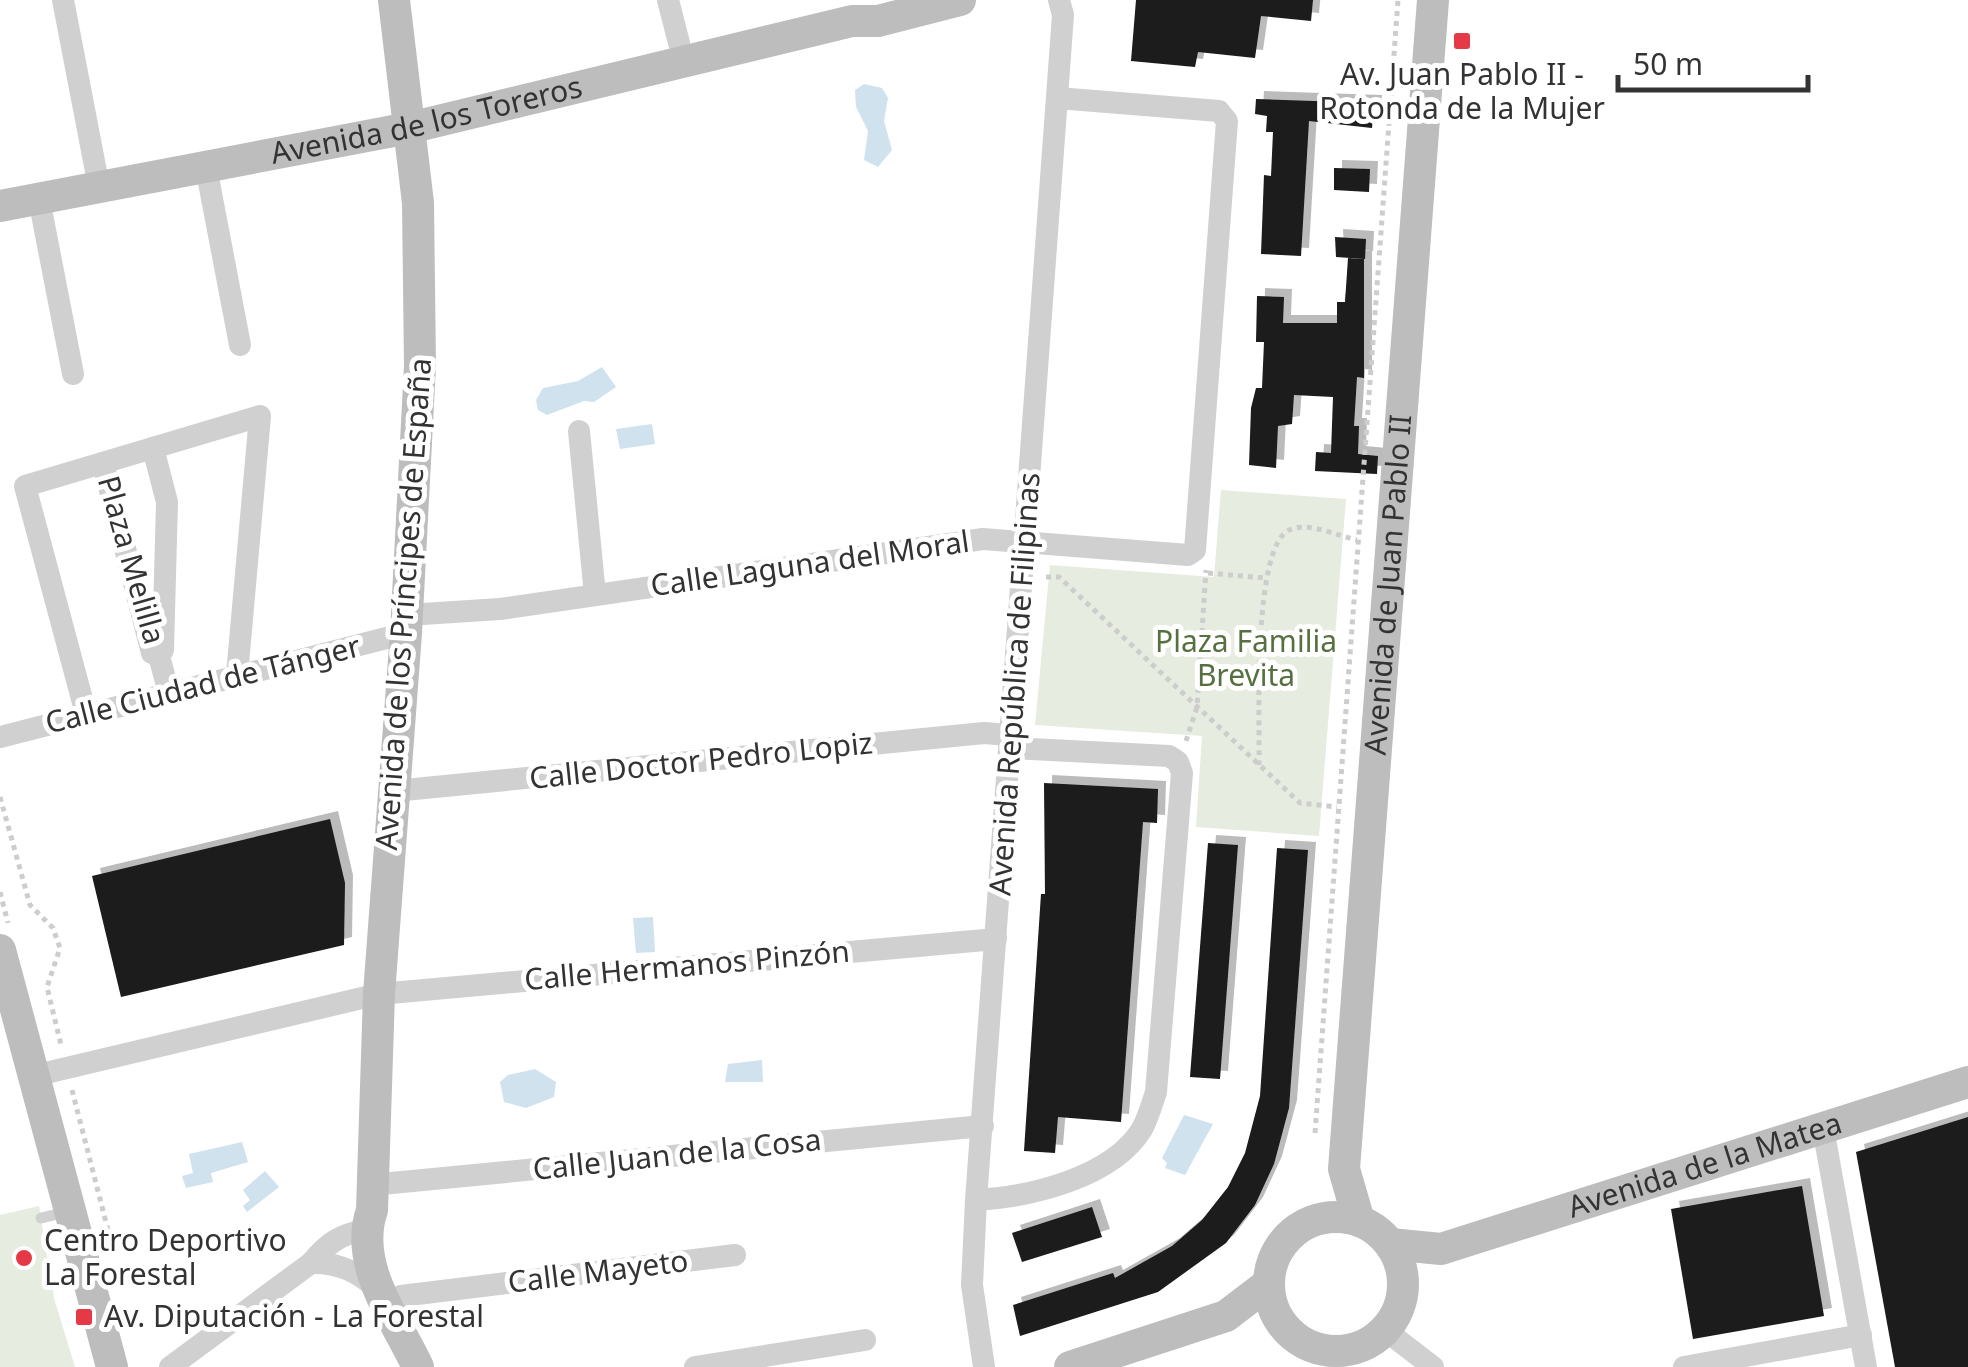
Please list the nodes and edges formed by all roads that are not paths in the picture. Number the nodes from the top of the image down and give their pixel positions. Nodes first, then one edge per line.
1 (63, 0) edge
2 (394, 0) edge
3 (668, 0) edge
4 (883, 0) edge
5 (960, 0) edge
6 (1060, 0) edge
7 (1432, 0) edge
8 (852, 21) junction
9 (679, 44) dead end
10 (1057, 98) junction
11 (409, 128) junction
12 (206, 167) junction
13 (100, 187) junction
14 (40, 199) junction
15 (0, 206) edge
16 (240, 345) dead end
17 (73, 374) dead end
18 (579, 431) dead end
19 (154, 448) junction
20 (102, 463) junction
21 (1026, 542) junction
22 (595, 595) junction
23 (407, 624) junction
24 (159, 656) junction
25 (237, 675) junction
26 (168, 693) junction
27 (86, 714) junction
28 (0, 737) edge
29 (1009, 742) junction
30 (394, 791) junction
31 (996, 939) junction
32 (0, 950) edge
33 (5, 989) edge
34 (378, 994) junction
35 (33, 1076) junction
36 (1968, 1082) edge
37 (983, 1126) junction
38 (1823, 1128) junction
39 (1344, 1168) junction
40 (976, 1200) junction
41 (370, 1208) junction
42 (1313, 1220) junction
43 (1359, 1221) junction
44 (1390, 1244) junction
45 (1441, 1249) junction
46 (735, 1254) dead end
47 (321, 1263) junction
48 (1403, 1283) junction
49 (1268, 1284) junction
50 (1226, 1316) junction
51 (1279, 1321) junction
52 (402, 1324) edge
53 (1385, 1330) junction
54 (1860, 1335) junction
55 (864, 1340) dead end
56 (1308, 1356) edge
57 (1350, 1358) edge
58 (112, 1367) edge
59 (170, 1367) edge
60 (694, 1367) edge
61 (984, 1367) edge
62 (1070, 1367) edge
63 (1434, 1367) edge
64 (1684, 1367) edge
65 (1866, 1367) edge

1 - 13 street
2 - 11 street, Avenida de los Príncipes de España
3 - 9 street
4 - 8 street, Avenida de los Toreros
5 - 8 street, Avenida de los Toreros
6 - 10 street, Avenida República de Filipinas
7 - 39 street, Avenida de Juan Pablo II
8 - 11 street, Avenida de los Toreros
10 - 21 street, Avenida República de Filipinas
10 - 21 street, Calle Laguna del Moral
11 - 12 street, Avenida de los Toreros
11 - 23 street, Avenida de los Príncipes de España
12 - 13 street, Avenida de los Toreros
12 - 16 street
13 - 14 street, Avenida de los Toreros
14 - 15 street, Avenida de los Toreros
14 - 17 street
18 - 22 street
19 - 20 street
19 - 24 street, Plaza Melilla
19 - 25 street
20 - 24 street, Plaza Melilla
20 - 27 street
21 - 22 street, Calle Laguna del Moral
21 - 29 street, Avenida República de Filipinas
22 - 23 street, Calle Laguna del Moral
23 - 25 street, Calle Ciudad de Tánger
23 - 30 street, Avenida de los Príncipes de España
24 - 26 street, Plaza Melilla
25 - 26 street, Calle Ciudad de Tánger
26 - 27 street, Calle Ciudad de Tánger
27 - 28 street, Calle Ciudad de Tánger
29 - 30 street, Calle Doctor Pedro Lopiz
29 - 31 street, Avenida República de Filipinas
29 - 40 street, Calle Doctor Pedro Lopiz
30 - 34 street, Avenida de los Príncipes de España
31 - 34 street, Calle Hermanos Pinzón
31 - 37 street, Avenida República de Filipinas
32 - 33 street
33 - 35 street
34 - 35 street, Calle Hermanos Pinzón
34 - 41 street, Avenida de los Príncipes de España
35 - 58 street
36 - 38 street, Avenida de la Matea
37 - 40 street, Avenida República de Filipinas
37 - 41 street, Calle Juan de la Cosa
38 - 45 street, Avenida de la Matea
38 - 54 street
39 - 42 street, Avenida de Juan Pablo II
39 - 43 street, Avenida de Juan Pablo II
40 - 61 street, Avenida República de Filipinas
41 - 47 street
41 - 52 street, Avenida de los Príncipes de España
42 - 43 street
42 - 49 street
43 - 44 street
44 - 45 street, Avenida de la Matea
44 - 48 street
45 - 48 street, Avenida de la Matea
46 - 52 street, Calle Mayeto
47 - 52 street
47 - 59 street
48 - 53 street
49 - 50 street
49 - 51 street
50 - 51 street
50 - 62 street
51 - 56 street
53 - 57 street
53 - 63 street
54 - 64 street
54 - 65 street
55 - 60 street
56 - 57 street

